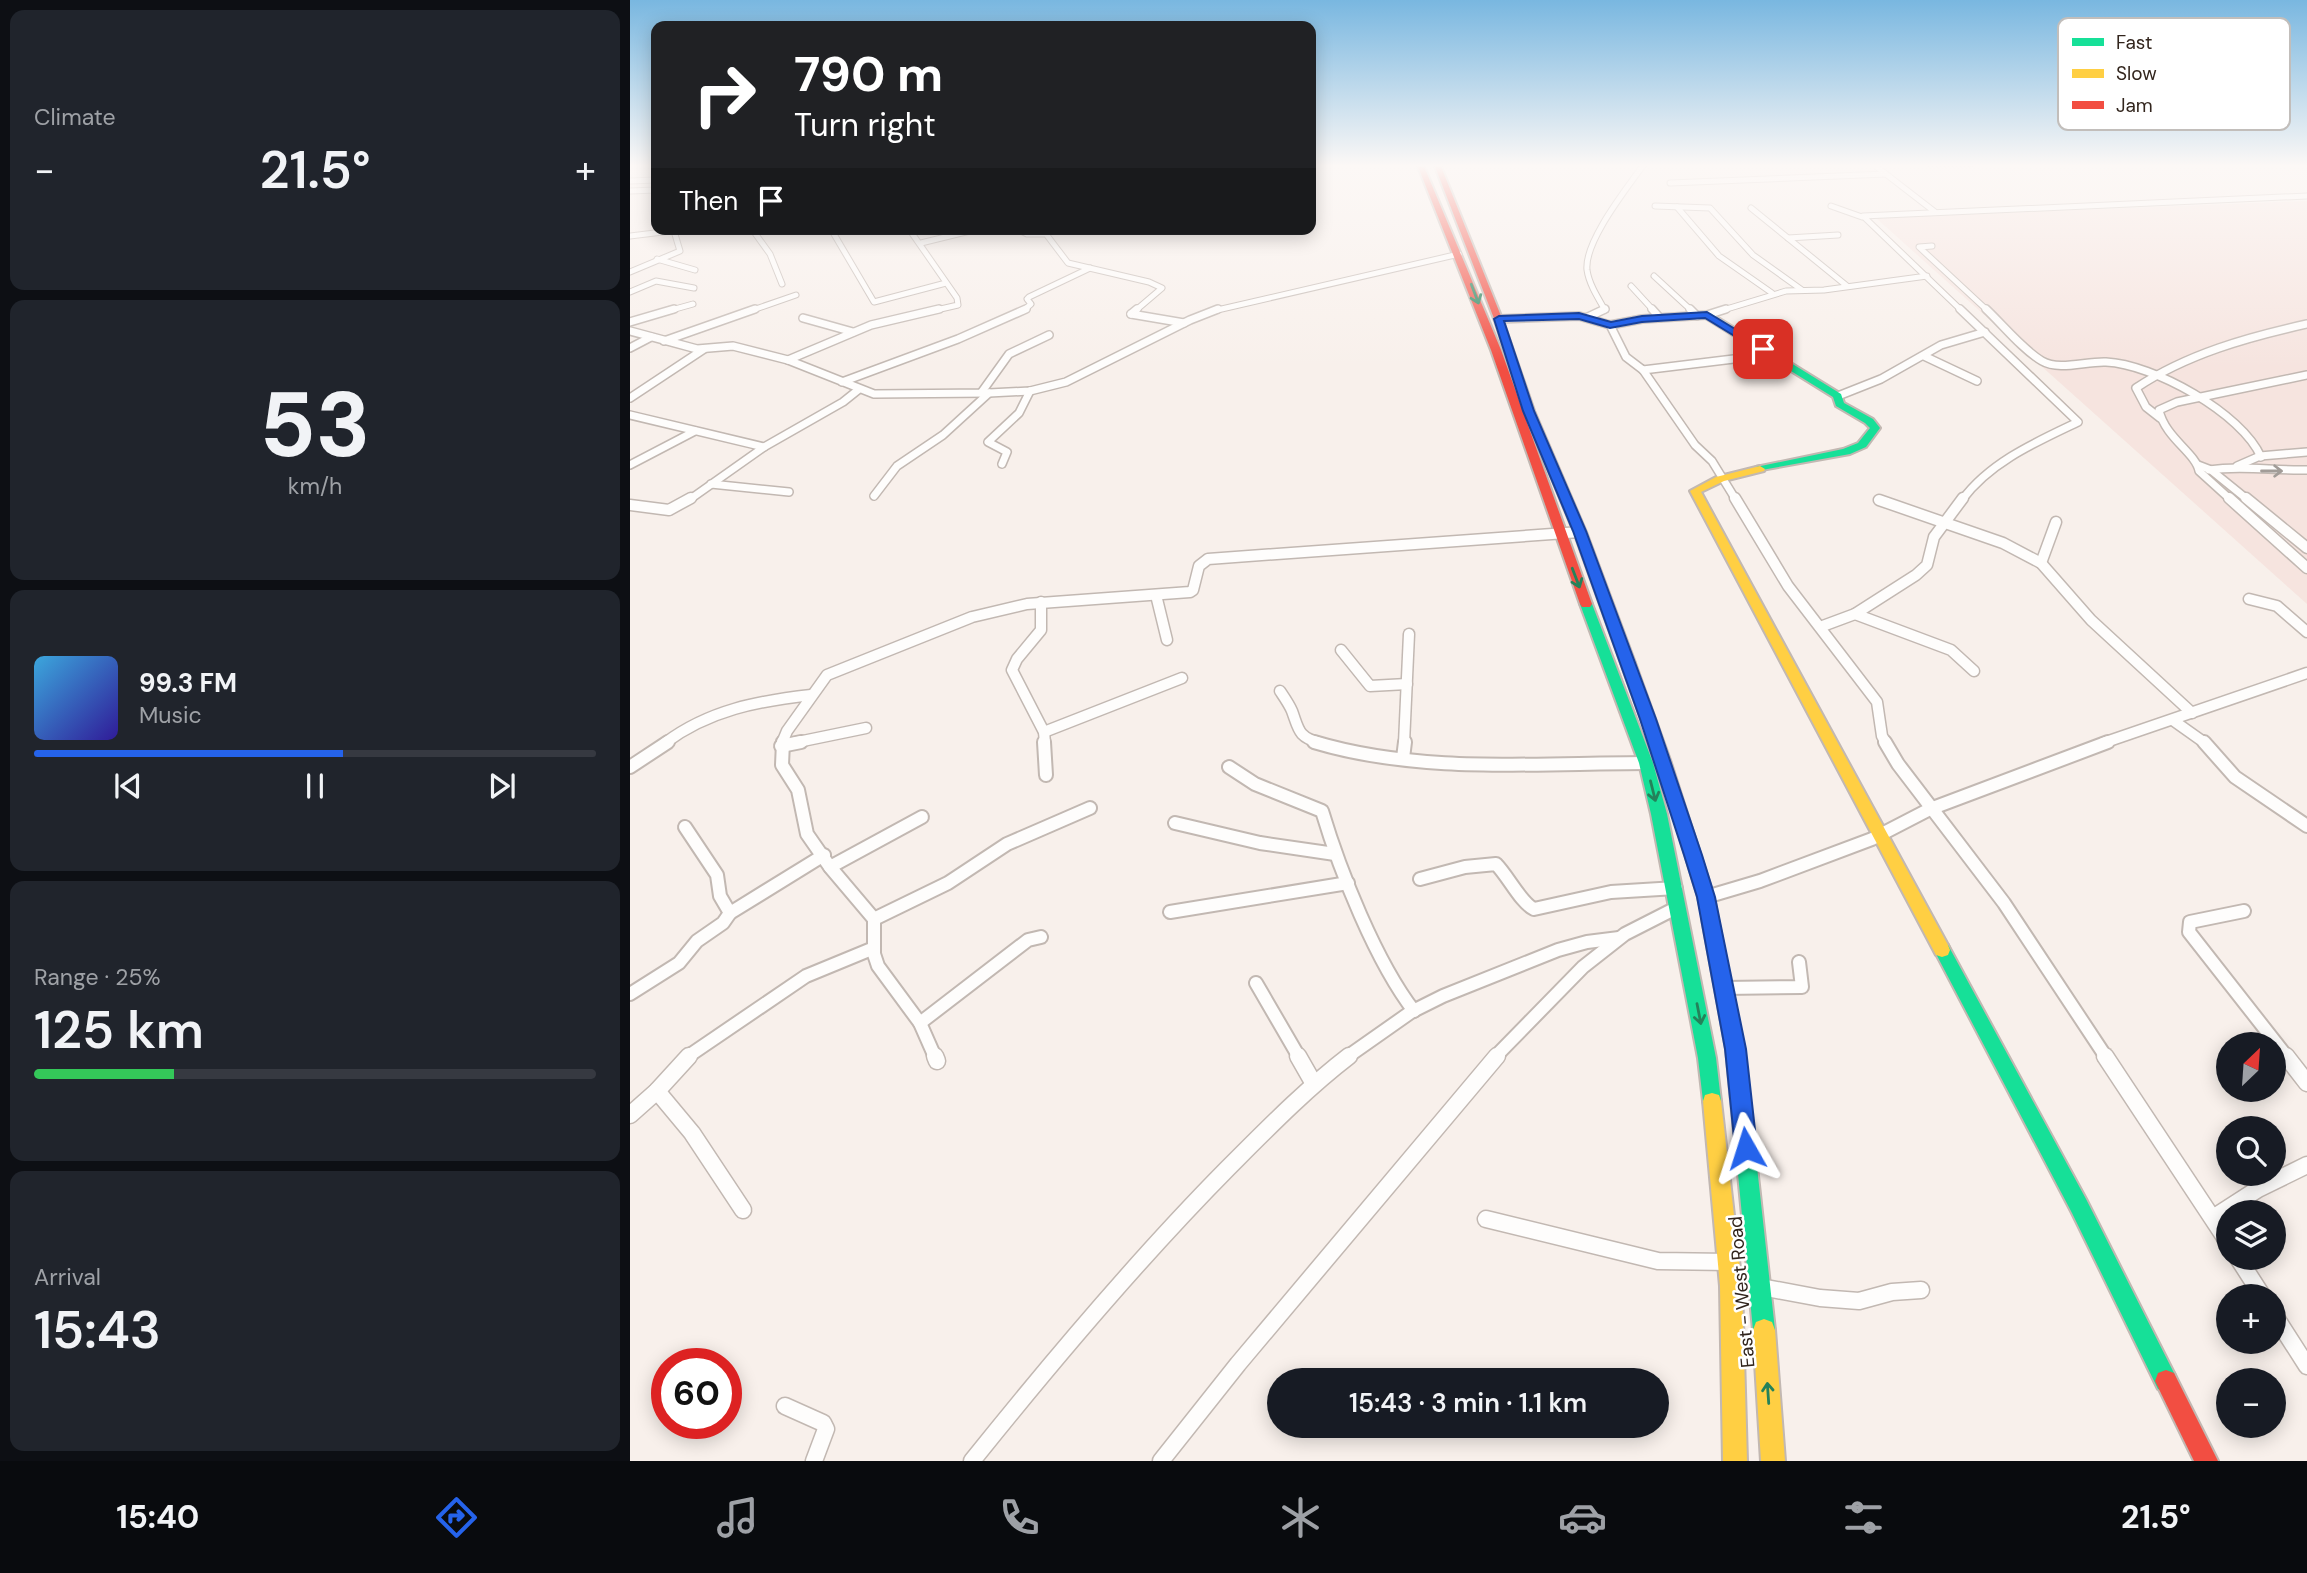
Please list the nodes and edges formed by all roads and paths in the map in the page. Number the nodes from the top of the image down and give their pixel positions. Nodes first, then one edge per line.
1 (1449, 232) edge
2 (1464, 232) edge
3 (1603, 232) edge
4 (1698, 232) edge
5 (1732, 232) edge
6 (1781, 232) edge
7 (1879, 232) edge
8 (651, 233) edge
9 (677, 235) edge
10 (756, 235) edge
11 (835, 235) edge
12 (914, 235) edge
13 (954, 235) edge
14 (1046, 235) edge
15 (1838, 235) dead end
16 (630, 236) edge
17 (1788, 238) junction
18 (921, 243) junction
19 (1932, 246) dead end
20 (1459, 254) junction
21 (657, 259) junction
22 (1090, 268) junction
23 (695, 270) dead end
24 (630, 272) edge
25 (1654, 276) dead end
26 (1927, 276) junction
27 (946, 283) junction
28 (782, 284) dead end
29 (1631, 286) dead end
30 (1847, 286) junction
31 (694, 288) dead end
32 (1802, 290) junction
33 (630, 292) edge
34 (1772, 293) junction
35 (796, 295) dead end
36 (693, 304) dead end
37 (1702, 316) junction
38 (1588, 317) junction
39 (803, 318) dead end
40 (1660, 318) junction
41 (1499, 319) junction
42 (630, 322) edge
43 (1184, 323) junction
44 (2307, 324) edge
45 (1610, 325) junction
46 (630, 331) edge
47 (853, 332) junction
48 (1985, 332) junction
49 (1049, 335) dead end
50 (651, 337) junction
51 (664, 341) junction
52 (630, 348) edge
53 (704, 349) junction
54 (1750, 356) dead end
55 (1924, 356) junction
56 (788, 360) junction
57 (1643, 370) junction
58 (2158, 373) junction
59 (2307, 375) edge
60 (1977, 381) dead end
61 (842, 382) junction
62 (859, 390) junction
63 (1030, 391) junction
64 (985, 393) junction
65 (1838, 396) junction
66 (2199, 397) junction
67 (630, 398) edge
68 (630, 415) edge
69 (645, 418) junction
70 (2160, 418) junction
71 (630, 426) edge
72 (695, 431) junction
73 (764, 447) junction
74 (2307, 452) edge
75 (2261, 457) junction
76 (1002, 464) dead end
77 (630, 465) edge
78 (2237, 466) junction
79 (2199, 468) junction
80 (2211, 470) junction
81 (2307, 470) edge
82 (1723, 479) junction
83 (711, 484) junction
84 (789, 492) dead end
85 (874, 496) dead end
86 (1880, 500) dead end
87 (630, 505) edge
88 (2056, 522) dead end
89 (1946, 523) junction
90 (1580, 531) junction
91 (1559, 533) junction
92 (2307, 548) edge
93 (2041, 563) junction
94 (2307, 568) edge
95 (1156, 595) junction
96 (2249, 599) dead end
97 (1041, 602) junction
98 (1855, 614) junction
99 (1820, 627) junction
100 (2307, 632) edge
101 (1409, 634) dead end
102 (1167, 640) dead end
103 (1341, 649) dead end
104 (1973, 671) dead end
105 (2307, 673) edge
106 (1182, 678) dead end
107 (1407, 684) junction
108 (1280, 691) dead end
109 (811, 695) junction
110 (2192, 713) junction
111 (2174, 721) junction
112 (866, 728) dead end
113 (1044, 732) junction
114 (781, 746) junction
115 (1403, 758) junction
116 (1646, 763) junction
117 (630, 767) edge
118 (1229, 767) dead end
119 (1046, 775) dead end
120 (1090, 808) dead end
121 (1930, 809) junction
122 (922, 817) dead end
123 (1175, 823) dead end
124 (2307, 826) edge
125 (685, 827) dead end
126 (1880, 835) junction
127 (1335, 854) junction
128 (827, 861) junction
129 (1420, 879) dead end
130 (1348, 883) junction
131 (1676, 888) junction
132 (1706, 897) junction
133 (1678, 907) junction
134 (2244, 911) dead end
135 (1170, 912) dead end
136 (730, 913) junction
137 (874, 919) junction
138 (1041, 937) dead end
139 (1619, 938) junction
140 (874, 948) junction
141 (1799, 962) dead end
142 (1256, 983) dead end
143 (1724, 988) junction
144 (630, 994) edge
145 (1414, 1011) junction
146 (920, 1023) junction
147 (937, 1062) dead end
148 (2307, 1083) edge
149 (1314, 1084) junction
150 (657, 1091) junction
151 (630, 1115) edge
152 (2307, 1165) edge
153 (743, 1210) dead end
154 (2213, 1218) junction
155 (1486, 1219) dead end
156 (2216, 1223) edge
157 (1729, 1262) junction
158 (1761, 1287) junction
159 (1921, 1290) dead end
160 (2286, 1333) edge
161 (2307, 1366) edge
162 (785, 1406) dead end
163 (814, 1461) edge
164 (972, 1461) edge
165 (1161, 1461) edge
166 (1735, 1461) edge
167 (1773, 1461) edge
168 (2206, 1461) edge

1 - 20 main road, East - West Road
2 - 41 main road, East - West Road
3 - 38 street
4 - 34 street
5 - 32 street
6 - 17 street
7 - 26 street
8 - 16 street
9 - 21 street
10 - 28 street
11 - 27 street
12 - 18 street
13 - 18 street
14 - 22 street
15 - 17 street
17 - 30 street
18 - 27 street
19 - 58 street
20 - 43 street
20 -> 91 main road, East - West Road
21 - 23 street
21 - 24 street
22 - 43 street
22 - 61 street
25 - 37 street
26 - 30 street
26 - 48 street
27 - 47 street
29 - 40 street
30 - 32 street
31 - 33 street
32 - 34 street
34 - 37 street
35 - 51 street
36 - 42 street
37 - 40 street
37 - 65 main road
38 - 41 street
38 - 45 street
39 - 47 street
40 - 45 street
41 - 90 main road, East - West Road
43 - 63 street
44 - 58 street
45 - 57 street
46 - 50 street
47 - 56 street
48 - 55 street
48 - 89 street
49 - 64 street
50 - 51 street
50 - 52 street
51 - 53 street
53 - 56 street
53 - 67 street
54 - 57 street
55 - 60 street
55 - 65 street
56 - 61 street
57 - 82 street
58 - 66 street
58 - 70 street
59 - 66 street
61 - 62 street
62 - 64 street
62 - 73 street
63 - 64 street
63 - 76 street
64 - 85 street
65 - 82 main road
66 - 70 street
66 - 75 street
68 - 69 street
69 - 71 street
69 - 72 street
70 - 79 street
72 - 73 street
72 - 77 street
73 - 83 street
74 - 75 street
75 - 78 street
78 - 80 street
78 -> 81 street
79 - 80 street
79 - 94 street
80 - 92 street
82 - 99 street
82 - 126 main road
83 - 84 street
83 - 87 street
86 - 89 street
88 - 93 street
89 - 93 street
89 - 98 street
90 - 91 street
90 - 132 main road, East - West Road
91 - 95 street
91 -> 116 main road, East - West Road
93 - 110 street
95 - 97 street
95 - 102 street
96 - 100 street
97 - 109 street
97 - 113 street
98 - 99 street
98 - 104 street
99 - 121 street
101 - 107 street
103 - 107 street
105 - 110 street
106 - 113 street
107 - 115 street
108 - 115 street
109 - 114 street
109 - 117 street
110 - 111 street
111 - 121 street
111 - 124 street
112 - 114 street
113 - 119 street
114 - 128 street
115 - 116 street
116 -> 131 main road, East - West Road
118 - 127 street
120 - 137 street
121 - 126 street
121 - 154 street
122 - 128 street
123 - 127 street
125 - 136 street
126 - 132 street
126 - 168 main road
127 - 130 street
128 - 136 street
128 - 137 street
129 - 131 street
130 - 135 street
130 - 145 street
131 - 133 main road, East - West Road
132 - 143 main road, East - West Road
133 - 139 street
133 -> 157 main road, East - West Road
134 - 148 street
136 - 144 street
137 - 140 street
138 - 146 street
139 - 145 street
139 - 165 street
140 - 146 street
140 - 150 street
141 - 143 street
142 - 149 street
143 - 158 main road, East - West Road
145 - 149 street
146 - 147 street
149 - 164 street
150 - 151 street
150 - 153 street
152 - 154 street
154 - 156 street
155 - 157 street
157 - 166 main road, East - West Road
158 - 159 street
167 -> 158 main road, East - West Road
160 - 161 street
162 - 163 street

